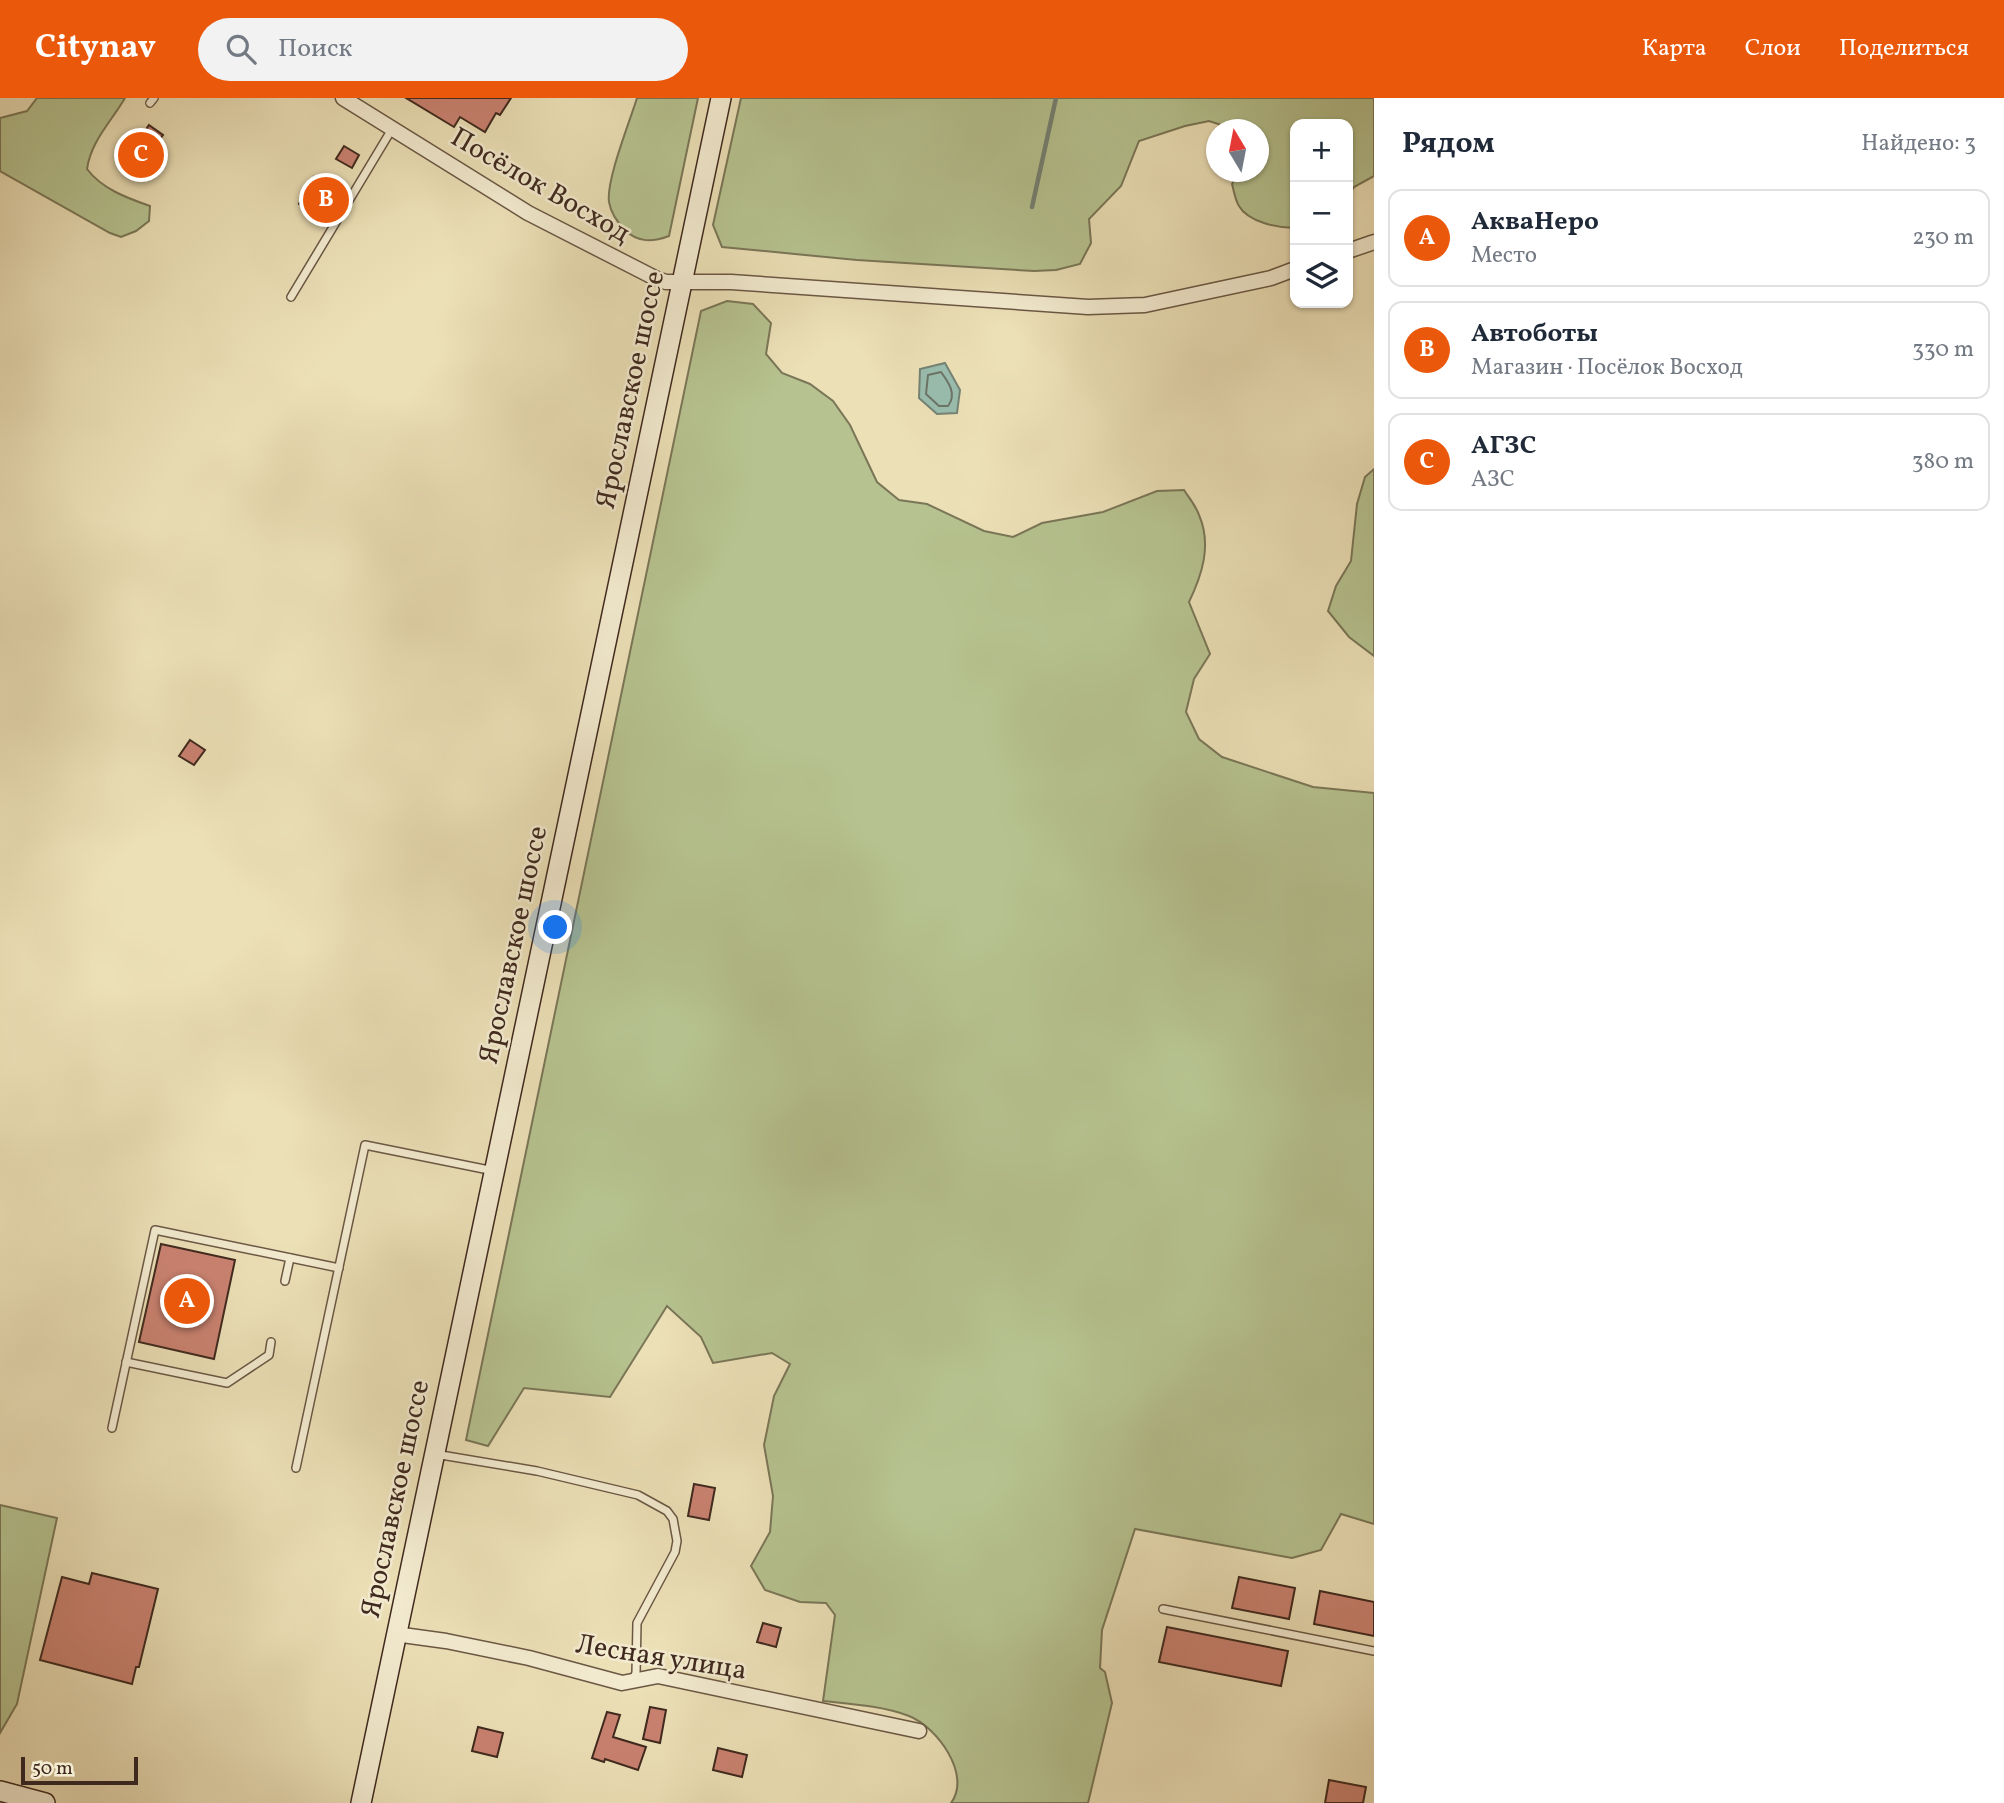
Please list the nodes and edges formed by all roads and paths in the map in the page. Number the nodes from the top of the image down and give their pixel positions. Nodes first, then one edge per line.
1 (343, 98) edge
2 (722, 98) edge
3 (392, 129) junction
4 (1374, 242) edge
5 (1353, 249) edge
6 (1290, 271) edge
7 (683, 281) junction
8 (291, 298) dead end
9 (494, 1171) junction
10 (290, 1258) junction
11 (338, 1268) junction
12 (285, 1281) dead end
13 (271, 1342) dead end
14 (126, 1362) junction
15 (112, 1428) dead end
16 (435, 1454) junction
17 (296, 1468) dead end
18 (1163, 1609) dead end
19 (395, 1634) junction
20 (1374, 1651) edge
21 (632, 1681) junction
22 (919, 1731) dead end
23 (0, 1791) edge
24 (45, 1803) edge
25 (361, 1803) edge

1 - 3 street, Посёлок Восход
2 - 7 main road, Ярославское шоссе
3 - 7 street, Посёлок Восход
3 - 8 lane
4 - 5 street
6 - 7 street, Посёлок Восход
7 - 9 main road, Ярославское шоссе
9 - 11 lane
9 - 16 main road, Ярославское шоссе
10 - 11 lane
10 - 12 lane
10 - 14 lane
11 - 17 lane
13 - 14 lane
14 - 15 lane
16 - 19 main road, Ярославское шоссе
16 - 21 lane
18 - 20 lane
19 - 21 street, Лесная улица
19 - 25 main road, Ярославское шоссе
21 - 22 street, Лесная улица
23 - 24 main road

